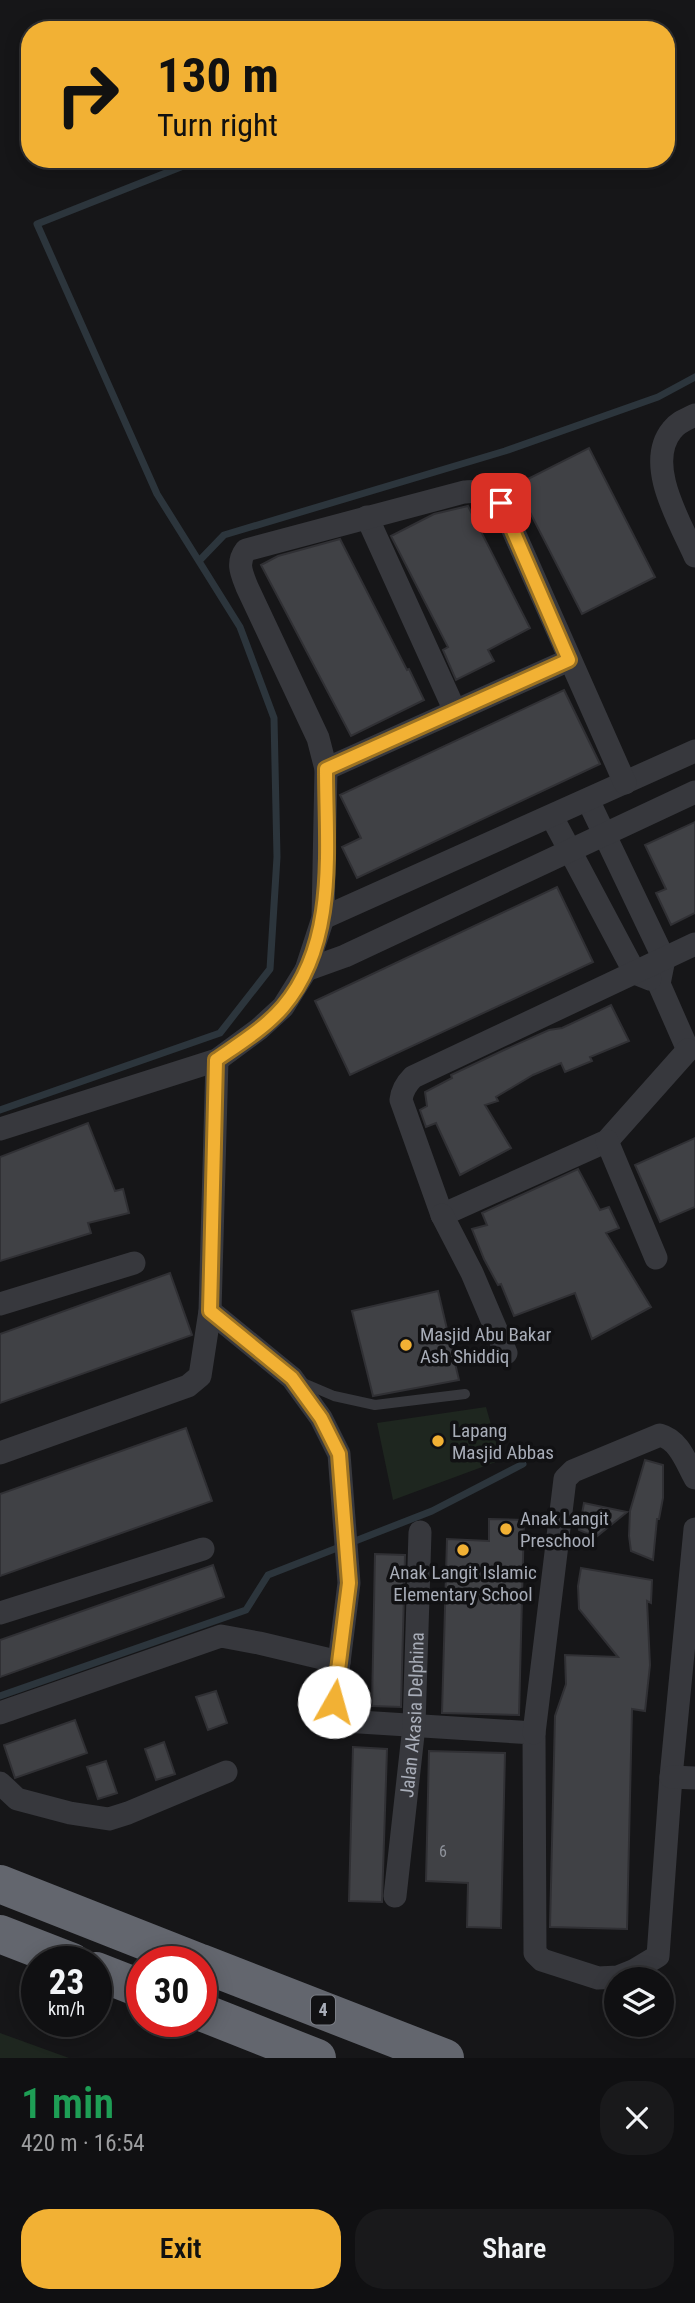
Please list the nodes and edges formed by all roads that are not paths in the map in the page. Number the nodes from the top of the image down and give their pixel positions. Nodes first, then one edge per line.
1 (695, 415) edge
2 (367, 517) junction
3 (695, 556) edge
4 (569, 660) junction
5 (455, 711) junction
6 (695, 751) edge
7 (326, 769) junction
8 (625, 783) junction
9 (695, 792) edge
10 (588, 800) junction
11 (552, 817) junction
12 (604, 833) junction
13 (569, 852) junction
14 (323, 918) junction
15 (695, 944) edge
16 (664, 959) junction
17 (306, 970) junction
18 (635, 973) junction
19 (659, 984) junction
20 (691, 1051) edge
21 (216, 1060) junction
22 (0, 1129) edge
23 (607, 1141) junction
24 (442, 1215) junction
25 (656, 1258) dead end
26 (134, 1264) dead end
27 (0, 1304) edge
28 (210, 1311) junction
29 (506, 1353) dead end
30 (292, 1378) junction
31 (465, 1394) dead end
32 (0, 1453) edge
33 (695, 1478) edge
34 (695, 1529) edge
35 (420, 1531) dead end
36 (203, 1549) dead end
37 (0, 1613) edge
38 (339, 1662) junction
39 (680, 1690) junction
40 (0, 1713) edge
41 (695, 1725) edge
42 (414, 1726) junction
43 (534, 1733) junction
44 (226, 1772) dead end
45 (671, 1777) junction
46 (695, 1778) edge
47 (0, 1783) edge
48 (0, 1885) edge
49 (395, 1896) dead end
50 (0, 1934) edge
51 (31, 1946) edge
52 (158, 1946) edge
53 (217, 1969) edge
54 (217, 2018) edge
55 (317, 2058) edge
56 (445, 2058) edge

1 - 3 street
2 - 4 street
2 - 5 street
2 - 7 street
4 - 5 street
4 - 8 street
5 - 7 street
6 - 8 street
7 - 14 street
8 - 10 street
9 - 12 street
10 - 11 street
10 - 12 street
11 - 13 street
11 - 14 street
12 - 13 street
12 - 16 street
13 - 17 street
13 - 18 street
14 - 17 street
15 - 16 street
16 - 18 street
16 - 19 street
17 - 21 street
18 - 19 street
18 - 24 street
19 - 20 street
20 - 23 street
21 - 22 street
21 - 28 street
23 - 24 street
23 - 25 street
24 - 29 street
26 - 27 street
28 - 30 street
28 - 32 street
30 - 31 lane
30 - 38 street
33 - 43 street
34 - 39 street
35 - 42 street, Jalan Akasia Delphina
36 - 37 street
38 - 40 street
38 - 42 street
39 - 41 street
39 - 45 street
42 - 43 street
42 - 49 street, Jalan Akasia Delphina
43 - 45 street
44 - 47 street
45 - 46 street
48 - 52 highway, 4
50 - 51 highway
53 - 56 highway, 4
54 - 55 highway, 4

